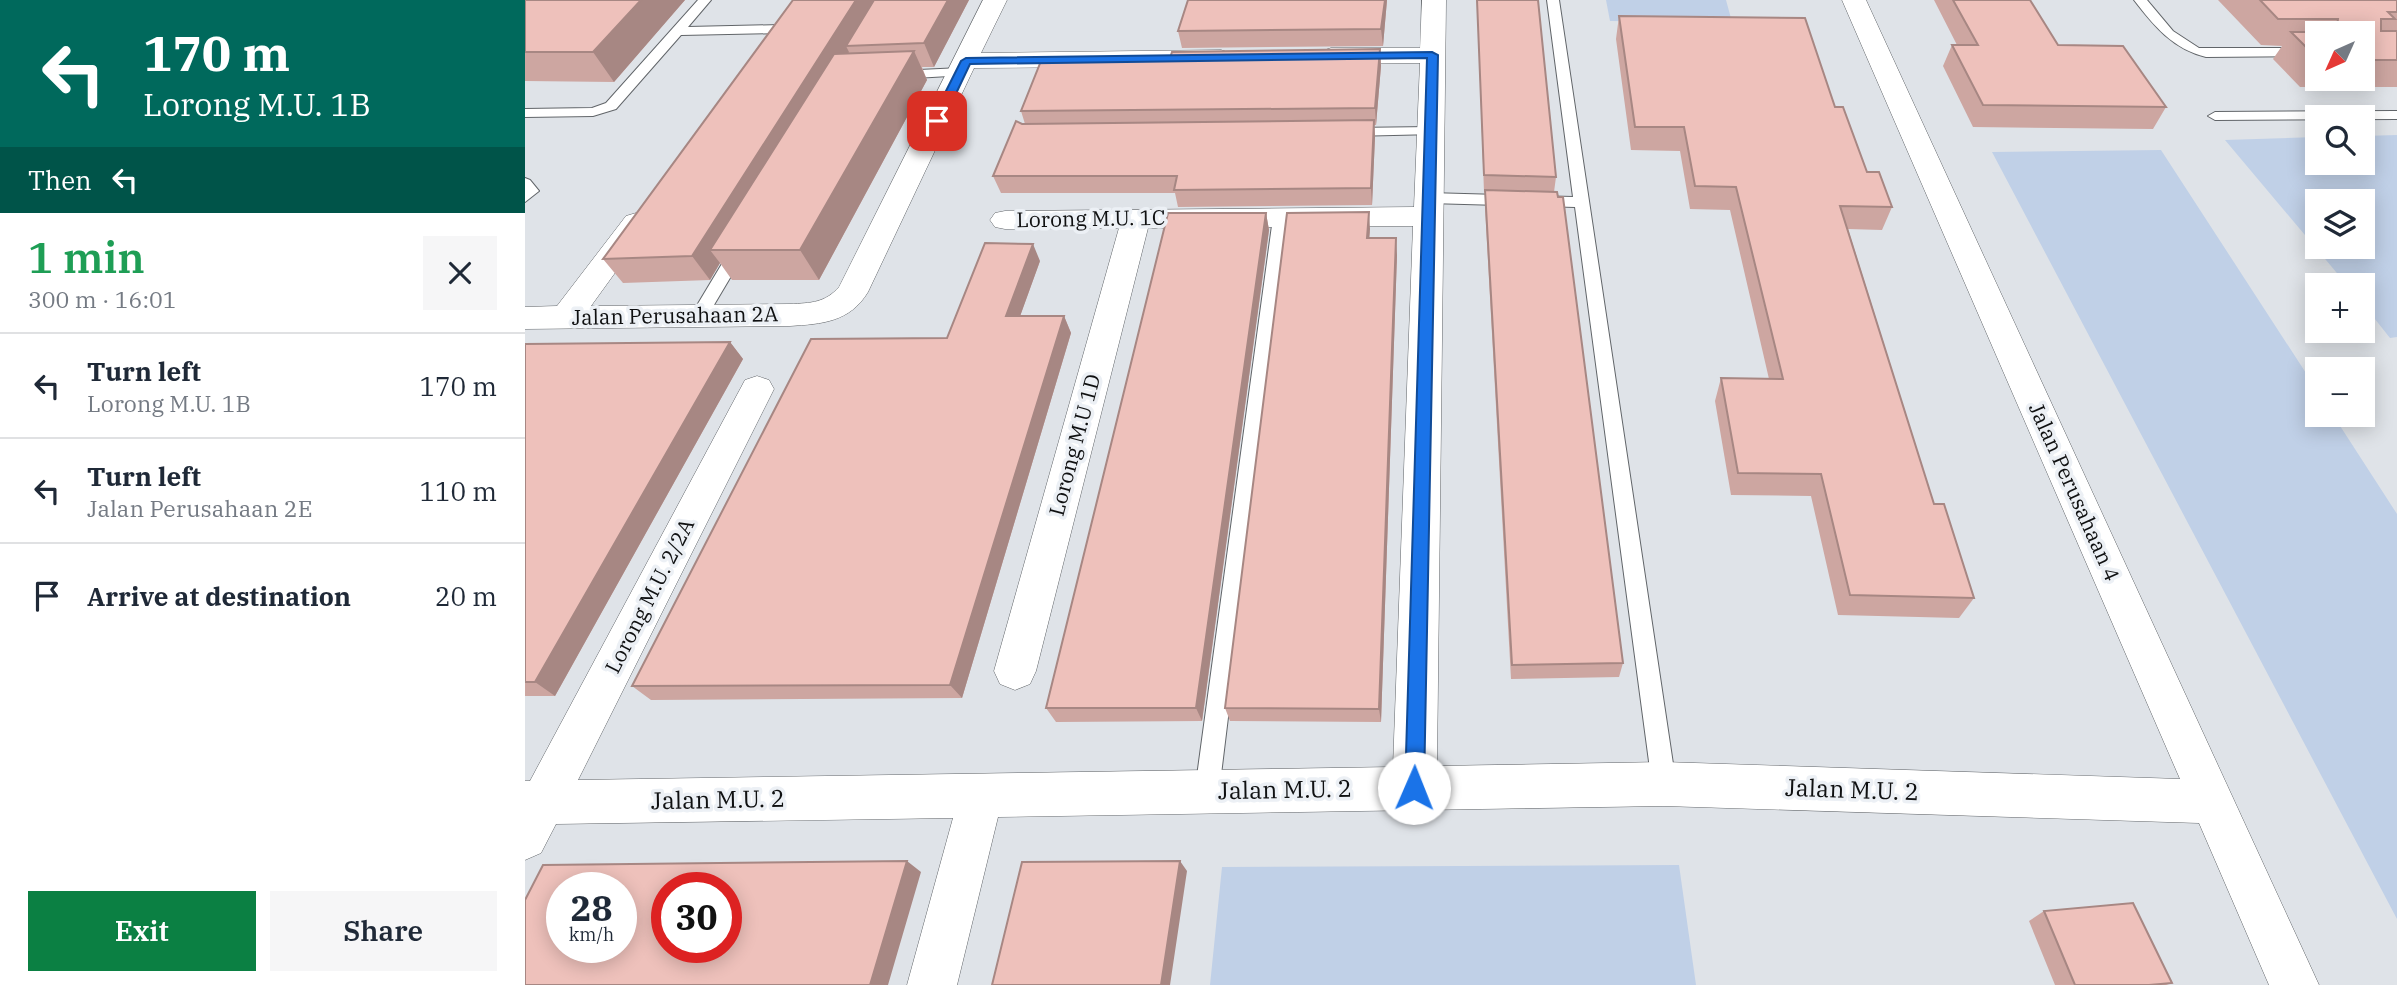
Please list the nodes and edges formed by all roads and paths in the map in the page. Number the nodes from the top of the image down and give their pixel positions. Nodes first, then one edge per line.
1 (705, 0) edge
2 (995, 0) edge
3 (1434, 0) edge
4 (1552, 0) edge
5 (1854, 0) edge
6 (2140, 0) edge
7 (780, 30) edge
8 (680, 32) junction
9 (2305, 52) edge
10 (1432, 55) junction
11 (1309, 57) edge
12 (1240, 58) edge
13 (964, 67) junction
14 (883, 75) edge
15 (525, 113) edge
16 (2397, 115) edge
17 (2215, 116) dead end
18 (1430, 131) junction
19 (1333, 132) edge
20 (525, 183) edge
21 (525, 197) edge
22 (1581, 202) junction
23 (648, 206) edge
24 (1429, 207) junction
25 (1282, 218) junction
26 (1136, 219) junction
27 (1005, 220) dead end
28 (750, 232) edge
29 (699, 316) junction
30 (525, 317) edge
31 (566, 317) junction
32 (757, 389) dead end
33 (1015, 671) dead end
34 (1664, 784) junction
35 (1414, 788) junction
36 (1207, 792) junction
37 (981, 796) junction
38 (2213, 802) junction
39 (531, 814) edge
40 (932, 985) edge
41 (2294, 985) edge

1 - 8 lane
2 - 13 street
3 - 10 street
4 - 22 lane
5 - 38 street, Jalan Perusahaan 4
6 - 9 lane
7 - 8 lane
8 - 15 lane
10 - 11 street
10 - 18 street
12 - 13 street
13 - 14 lane
13 - 29 street, Jalan Perusahaan 2A
16 - 17 lane
18 - 19 lane
18 - 24 street
20 - 21 lane
22 - 24 lane
22 - 34 lane
23 - 31 street
24 - 25 street, Lorong M.U. 1C
24 - 35 street
25 - 26 street, Lorong M.U. 1C
25 - 36 lane
26 - 27 street, Lorong M.U. 1C
26 - 33 street, Lorong M.U 1D
28 - 29 lane
29 - 31 street, Jalan Perusahaan 2A
30 - 31 street, Jalan Perusahaan 2A
32 - 39 street, Lorong M.U. 2/2A
34 - 35 street, Jalan M.U. 2
34 - 38 street, Jalan M.U. 2
35 - 36 street, Jalan M.U. 2
36 - 37 street, Jalan M.U. 2
37 - 39 street, Jalan M.U. 2
37 - 40 street
38 - 41 street, Jalan Perusahaan 4

